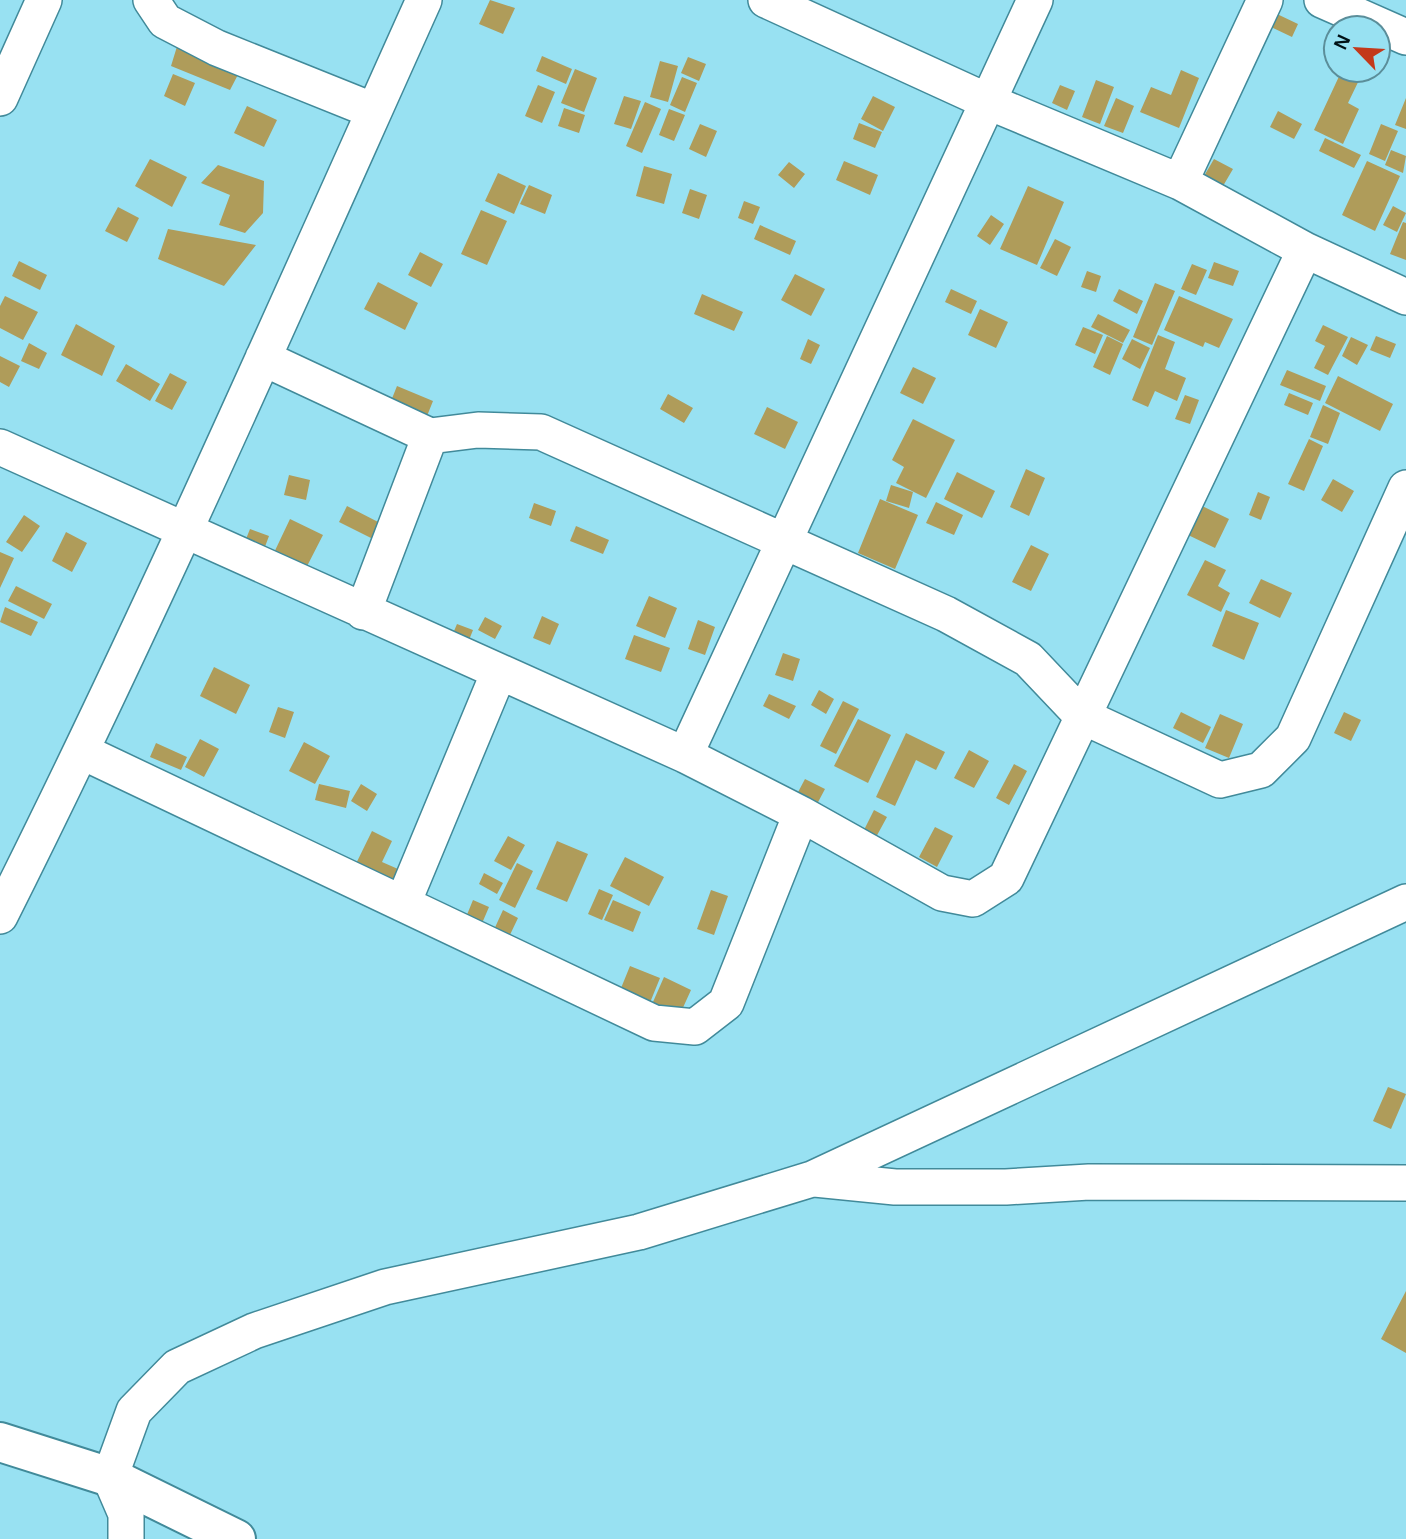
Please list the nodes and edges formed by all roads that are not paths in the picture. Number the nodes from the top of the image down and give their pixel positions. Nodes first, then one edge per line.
1 (44, 0) edge
2 (151, 0) edge
3 (424, 0) edge
4 (766, 0) edge
5 (1035, 0) edge
6 (1265, 0) edge
7 (1322, 0) edge
8 (1406, 37) edge
9 (0, 98) edge
10 (989, 102) junction
11 (374, 111) junction
12 (1180, 182) junction
13 (1305, 250) junction
14 (1406, 297) edge
15 (263, 358) junction
16 (430, 436) junction
17 (0, 447) edge
18 (1406, 488) edge
19 (185, 533) junction
20 (783, 542) junction
21 (363, 612) junction
22 (499, 673) junction
23 (1082, 716) junction
24 (83, 752) junction
25 (685, 755) junction
26 (802, 814) junction
27 (1406, 902) edge
28 (403, 903) junction
29 (0, 916) edge
30 (812, 1179) junction
31 (1406, 1184) edge
32 (0, 1442) edge
33 (110, 1477) junction
34 (126, 1539) edge
35 (236, 1539) edge

1 - 9 street
2 - 11 street
3 - 11 street
4 - 10 street
5 - 10 street
6 - 12 street
7 - 8 street
10 - 12 street
10 - 20 street
11 - 15 street
12 - 13 street
13 - 14 street
13 - 23 street
15 - 16 street
15 - 19 street
16 - 20 street
16 - 21 street
17 - 19 street
18 - 23 street
19 - 21 street
19 - 24 street
20 - 23 street
20 - 25 street
21 - 22 street
22 - 25 street
22 - 28 street
23 - 26 street
24 - 28 street
24 - 29 street
25 - 26 street
26 - 28 street
27 - 30 street
30 - 31 street
30 - 33 street
32 - 33 street
33 - 34 street
33 - 35 street

